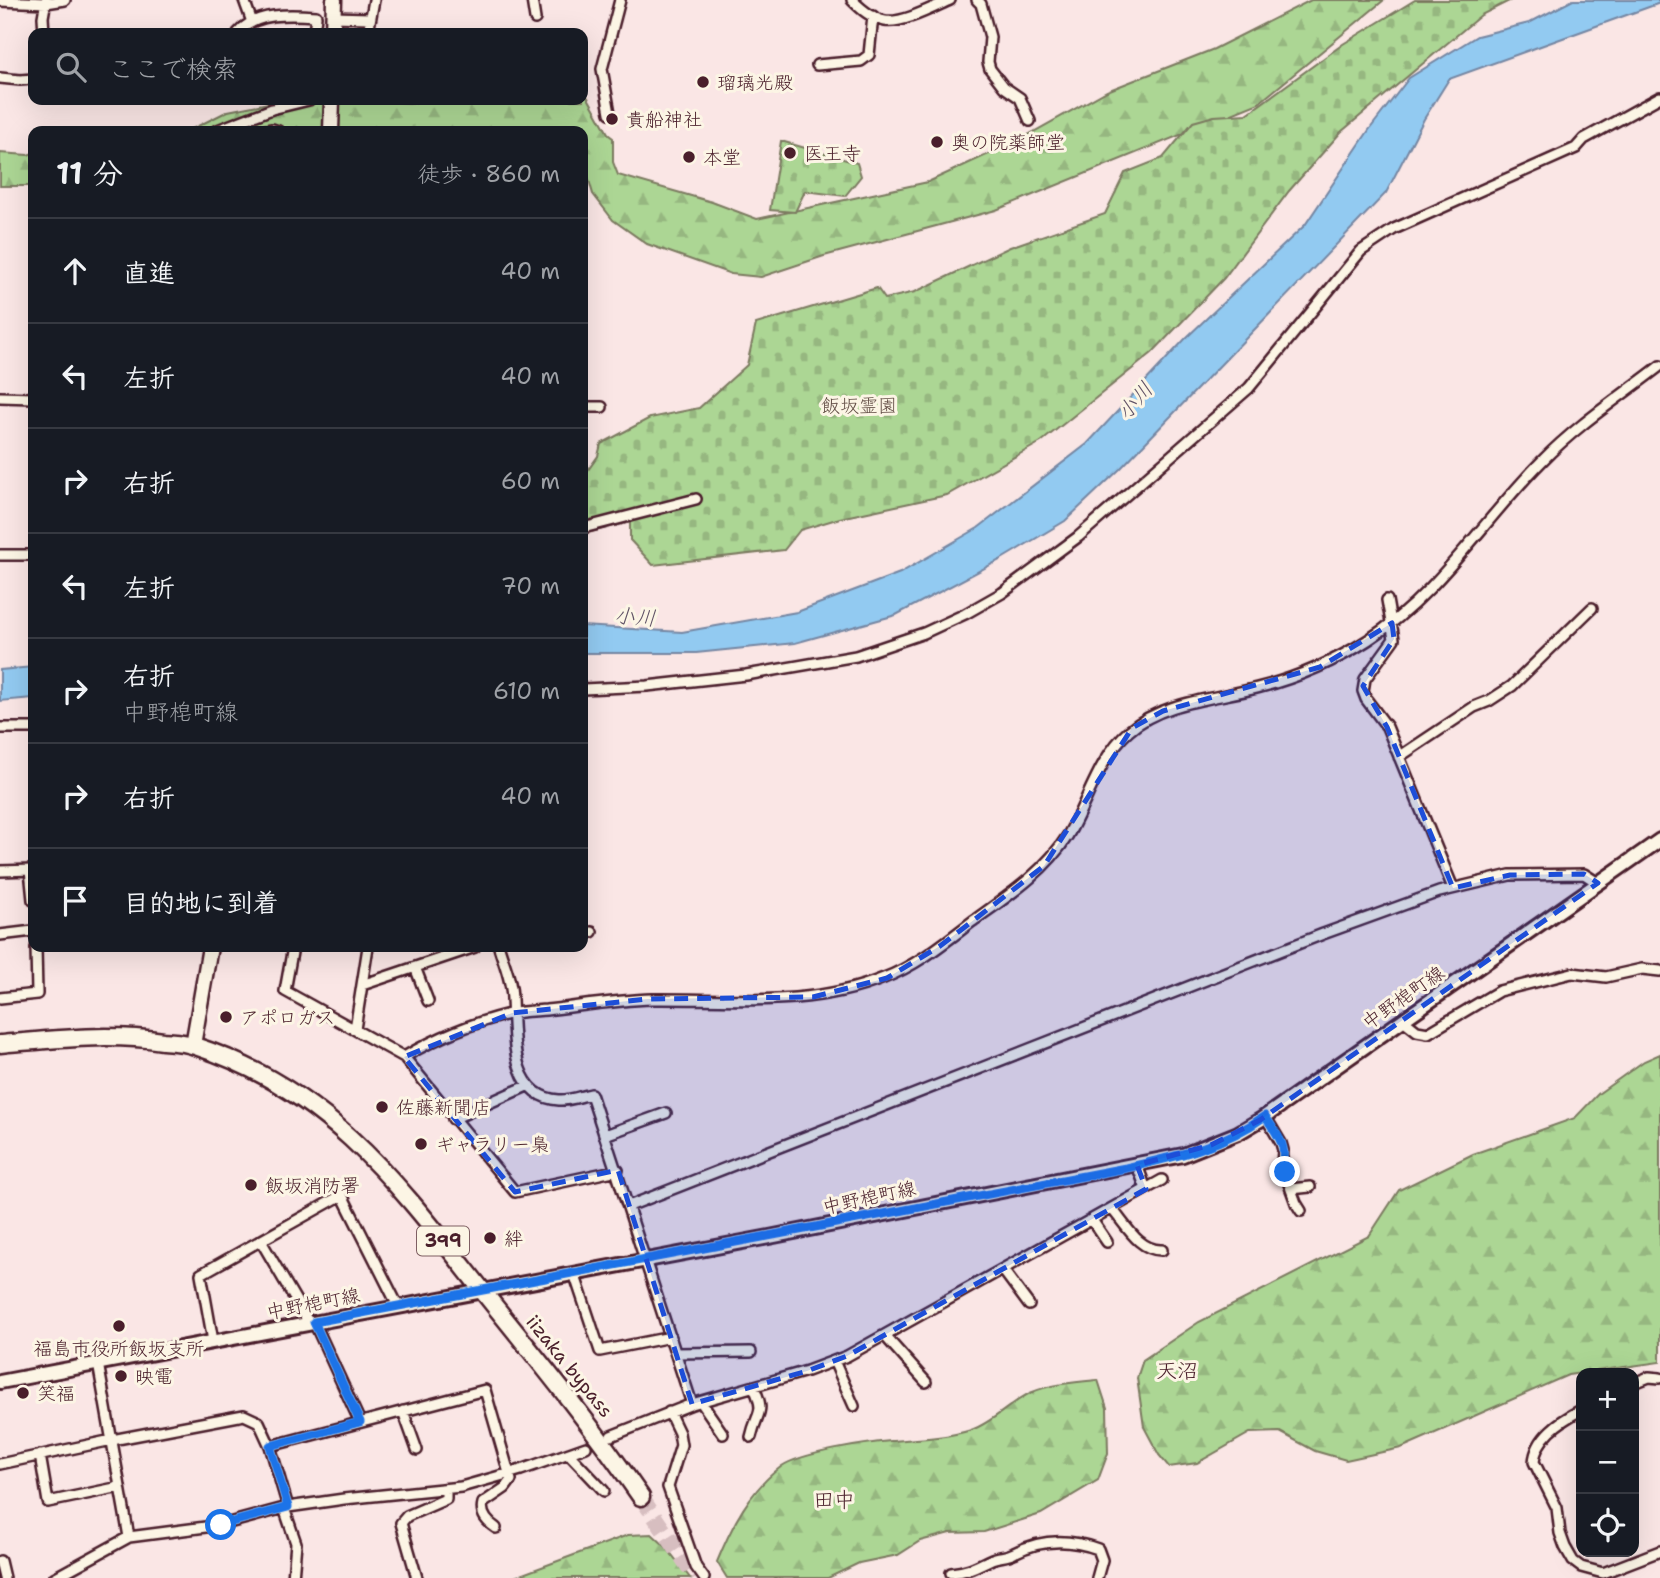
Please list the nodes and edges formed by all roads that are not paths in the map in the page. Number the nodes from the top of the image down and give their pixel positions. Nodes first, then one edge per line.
1 (65, 0) edge
2 (244, 0) edge
3 (334, 0) edge
4 (374, 0) edge
5 (532, 0) edge
6 (621, 0) edge
7 (852, 0) edge
8 (950, 0) edge
9 (977, 0) edge
10 (0, 1) edge
11 (46, 1) edge
12 (873, 16) junction
13 (333, 18) junction
14 (369, 18) junction
15 (535, 19) dead end
16 (251, 22) junction
17 (44, 28) edge
18 (244, 28) edge
19 (315, 28) edge
20 (333, 28) edge
21 (368, 28) edge
22 (817, 65) dead end
23 (0, 78) edge
24 (28, 79) edge
25 (1660, 97) edge
26 (288, 105) edge
27 (332, 105) edge
28 (610, 113) dead end
29 (1030, 121) dead end
30 (228, 126) edge
31 (331, 126) edge
32 (1660, 366) edge
33 (0, 397) edge
34 (28, 398) edge
35 (588, 407) edge
36 (602, 407) dead end
37 (696, 499) dead end
38 (588, 527) edge
39 (0, 555) edge
40 (28, 555) edge
41 (1387, 600) dead end
42 (1592, 608) dead end
43 (1392, 623) junction
44 (588, 690) edge
45 (0, 729) edge
46 (28, 729) edge
47 (1399, 757) junction
48 (1660, 840) edge
49 (28, 870) edge
50 (0, 871) edge
51 (1598, 883) junction
52 (1453, 888) junction
53 (28, 932) edge
54 (0, 935) edge
55 (36, 952) edge
56 (209, 952) edge
57 (292, 952) edge
58 (367, 952) edge
59 (460, 952) edge
60 (504, 952) edge
61 (415, 967) junction
62 (1660, 971) edge
63 (362, 985) junction
64 (0, 998) edge
65 (428, 1001) dead end
66 (512, 1013) junction
67 (1403, 1020) junction
68 (355, 1028) junction
69 (0, 1044) edge
70 (192, 1045) junction
71 (404, 1057) junction
72 (527, 1086) junction
73 (666, 1113) dead end
74 (1265, 1116) junction
75 (453, 1119) junction
76 (605, 1135) junction
77 (1136, 1166) junction
78 (618, 1170) junction
79 (1162, 1180) dead end
80 (1310, 1187) dead end
81 (1146, 1189) junction
82 (1291, 1189) junction
83 (629, 1206) junction
84 (1112, 1209) junction
85 (1301, 1211) dead end
86 (1092, 1220) junction
87 (261, 1241) junction
88 (1107, 1242) dead end
89 (1162, 1250) dead end
90 (646, 1259) junction
91 (1003, 1270) junction
92 (574, 1273) junction
93 (482, 1290) junction
94 (1029, 1305) dead end
95 (398, 1306) junction
96 (311, 1322) junction
97 (885, 1335) junction
98 (671, 1337) junction
99 (213, 1341) junction
100 (751, 1352) dead end
101 (676, 1353) junction
102 (834, 1362) junction
103 (98, 1363) junction
104 (1660, 1378) edge
105 (1639, 1381) edge
106 (0, 1382) edge
107 (926, 1382) dead end
108 (754, 1387) junction
109 (697, 1403) junction
110 (854, 1406) dead end
111 (403, 1411) junction
112 (669, 1412) junction
113 (1576, 1413) edge
114 (360, 1422) junction
115 (723, 1434) dead end
116 (611, 1436) dead end
117 (751, 1437) dead end
118 (112, 1440) junction
119 (270, 1446) junction
120 (586, 1447) dead end
121 (417, 1450) dead end
122 (569, 1454) junction
123 (40, 1455) junction
124 (0, 1464) edge
125 (509, 1473) junction
126 (120, 1487) junction
127 (446, 1489) junction
128 (604, 1491) dead end
129 (641, 1497) tunnel mouth
130 (286, 1508) junction
131 (496, 1528) dead end
132 (128, 1537) junction
133 (1660, 1551) edge
134 (0, 1561) edge
135 (72, 1568) junction
136 (951, 1573) dead end
137 (1614, 1574) edge
138 (4, 1578) edge
139 (54, 1578) edge
140 (77, 1578) edge
141 (293, 1578) edge
142 (417, 1578) edge
143 (704, 1578) edge
144 (1097, 1578) edge

1 - 11 street
2 - 16 street
3 - 13 main road
4 - 14 street
5 - 15 street
6 - 28 street
7 - 12 street
8 - 12 street
9 - 29 street
10 - 11 street
11 - 17 street
12 - 22 street
13 - 14 street
13 - 20 main road
14 - 21 street
16 - 18 street
16 - 19 street
23 - 24 street
25 - 44 street
26 - 30 street
27 - 31 main road
32 - 43 street
33 - 34 street
35 - 36 street
37 - 38 street
39 - 40 street
41 - 43 street
42 - 47 street
43 - 47 street
43 - 66 street
45 - 46 street
47 - 52 street
48 - 51 main road, 中野梍町線
49 - 50 street
51 - 52 street
51 - 67 main road, 中野梍町線
52 - 83 street
53 - 54 street
55 - 64 street
56 - 70 main road
57 - 68 street
58 - 63 street
59 - 61 street
60 - 66 street
61 - 63 street
61 - 65 street
62 - 67 street
63 - 68 street
66 - 71 street
66 - 72 street
67 - 74 main road, 中野梍町線
68 - 71 street
69 - 70 highway, iizaka bypass / 399
70 - 93 highway, iizaka bypass / 399
71 - 75 street
72 - 75 street
72 - 76 street
73 - 76 street
74 - 77 main road, 中野梍町線
74 - 82 street
75 - 78 street
76 - 78 street
77 - 81 street
77 - 90 main road, 中野梍町線
78 - 83 street
79 - 81 street
80 - 82 street
81 - 84 street
82 - 85 street
83 - 90 street
84 - 86 street
84 - 89 street
86 - 88 street
86 - 91 street
87 - 95 street
87 - 96 street
87 - 99 street
90 - 92 main road, 中野梍町線
90 - 98 street
91 - 94 street
91 - 97 street
92 - 93 main road, 中野梍町線
92 - 98 street
93 - 95 main road, 中野梍町線
93 - 129 highway, iizaka bypass / 399
95 - 96 main road, 中野梍町線
96 - 99 main road, 中野梍町線
96 - 114 street
97 - 102 street
97 - 107 street
98 - 101 street
99 - 103 main road, 中野梍町線
100 - 101 street
101 - 109 street
102 - 108 street
102 - 110 street
103 - 106 main road, 中野梍町線
103 - 118 street
104 - 105 street
108 - 109 street
108 - 117 street
109 - 112 street
109 - 115 street
111 - 114 street
111 - 121 street
111 - 125 street
112 - 116 street
112 - 143 street
113 - 137 street
114 - 119 street
118 - 119 street
118 - 123 street
118 - 126 street
119 - 130 street
120 - 122 street
122 - 125 street
122 - 128 street
123 - 124 street
123 - 126 street
125 - 127 street
125 - 131 street
126 - 132 street
127 - 130 street
127 - 142 street
130 - 132 street
130 - 141 street
132 - 135 street
133 - 137 street
134 - 138 street
135 - 139 street
135 - 140 street
136 - 144 street

